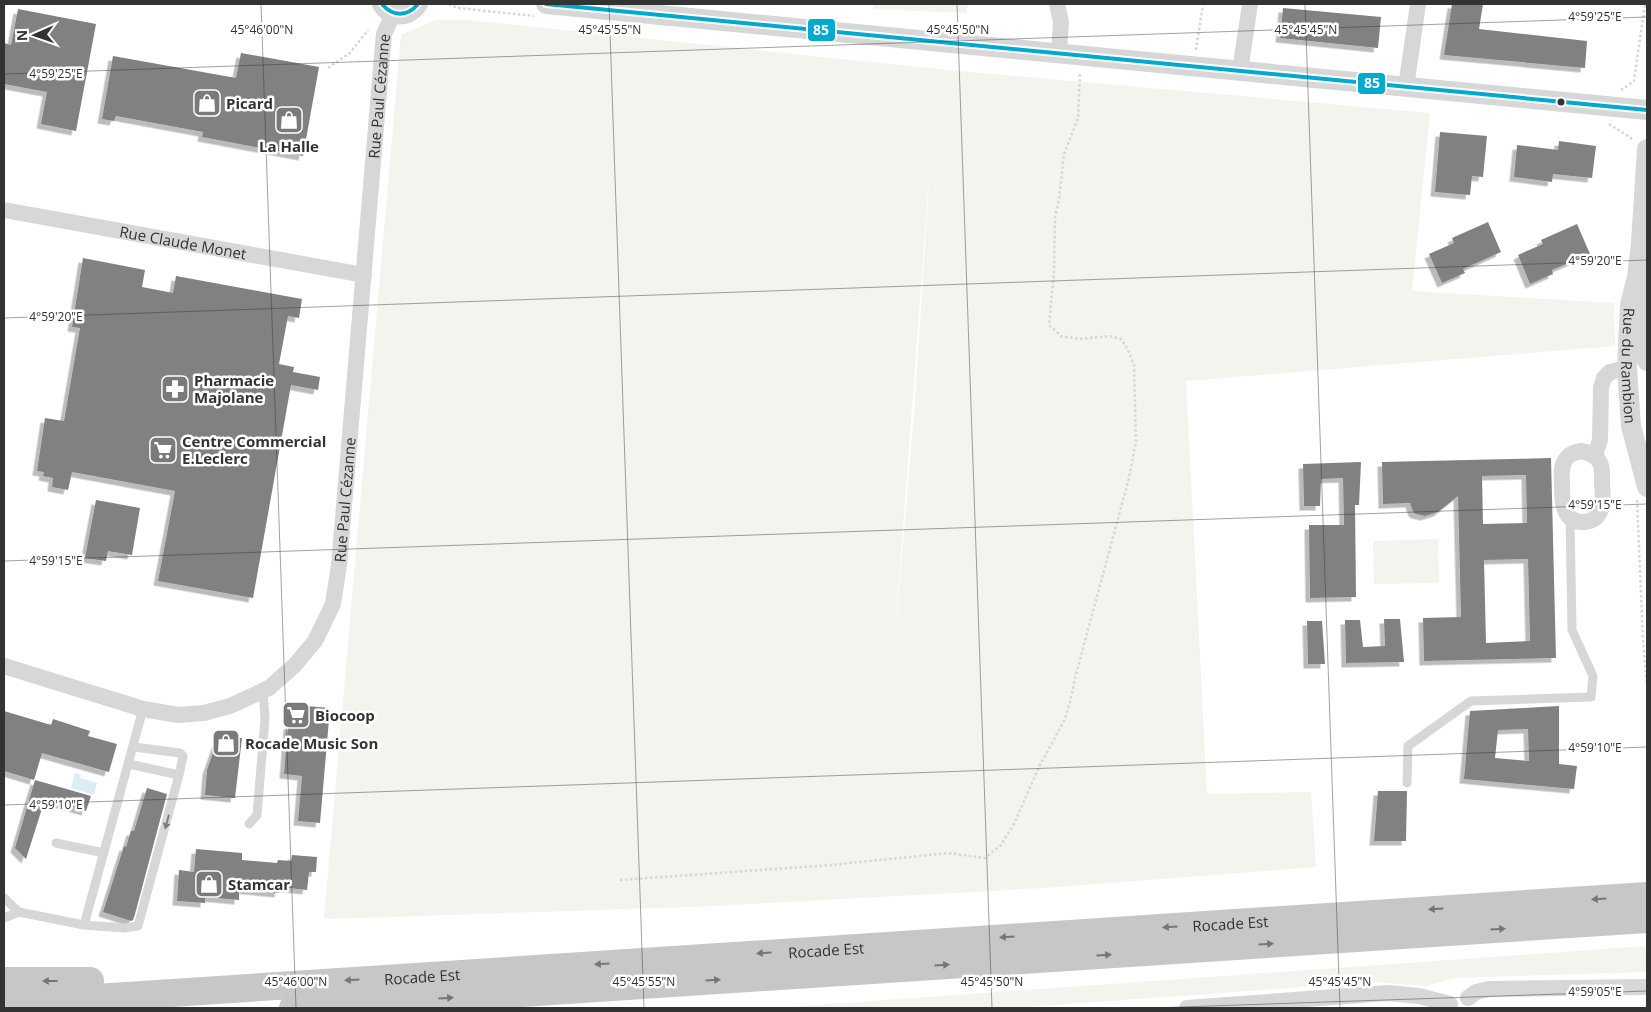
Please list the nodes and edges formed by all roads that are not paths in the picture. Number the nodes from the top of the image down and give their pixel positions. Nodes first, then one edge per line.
1 (418, 4) edge
2 (546, 4) edge
3 (1056, 4) edge
4 (1250, 4) edge
5 (1418, 4) edge
6 (387, 9) edge
7 (1059, 53) junction
8 (1240, 71) junction
9 (1406, 86) junction
10 (1647, 110) edge
11 (1647, 149) edge
12 (4, 210) edge
13 (1641, 243) junction
14 (364, 275) junction
15 (1647, 361) edge
16 (1627, 368) junction
17 (1594, 456) junction
18 (1647, 486) edge
19 (1570, 517) junction
20 (4, 666) edge
21 (263, 690) junction
22 (143, 709) junction
23 (134, 747) junction
24 (129, 764) junction
25 (179, 775) junction
26 (1407, 783) dead end
27 (249, 824) dead end
28 (56, 843) dead end
29 (104, 853) junction
30 (1647, 896) edge
31 (4, 898) edge
32 (19, 912) junction
33 (4, 918) edge
34 (1647, 919) edge
35 (84, 925) junction
36 (1553, 925) junction
37 (1647, 935) edge
38 (4, 981) edge
39 (1647, 987) edge
40 (209, 990) junction
41 (1468, 1003) edge
42 (4, 1004) edge
43 (1450, 1006) edge
44 (293, 1008) edge
45 (1187, 1008) edge

1 - 6 street
2 - 7 street
3 - 7 street
4 - 8 street
5 - 9 street
6 - 14 street, Rue Paul Cézanne
7 - 8 street
8 - 9 street
9 - 10 street
11 - 13 street, Rue du Rambion
12 - 14 street, Rue Claude Monet
13 - 15 street, Rue du Rambion
13 - 16 street, Rue du Rambion
14 - 21 street, Rue Paul Cézanne
16 - 17 street
16 - 18 street, Rue du Rambion
17 - 19 street
17 - 19 street
19 - 26 lane
20 - 22 street, Rue Paul Cézanne
21 - 22 street, Rue Paul Cézanne
21 - 27 lane
22 - 23 lane
23 - 24 lane
23 - 25 lane
24 - 25 lane
24 - 29 lane
25 -> 35 lane
28 - 29 lane
29 - 35 lane
30 -> 40 highway, Rocade Est
31 - 32 lane
32 - 33 lane
32 - 35 lane
34 - 36 highway, Rocade Est
36 - 37 highway
44 -> 36 highway, Rocade Est
40 -> 38 highway
39 - 41 street
40 - 42 highway, Rocade Est
41 - 43 street
43 - 45 street

